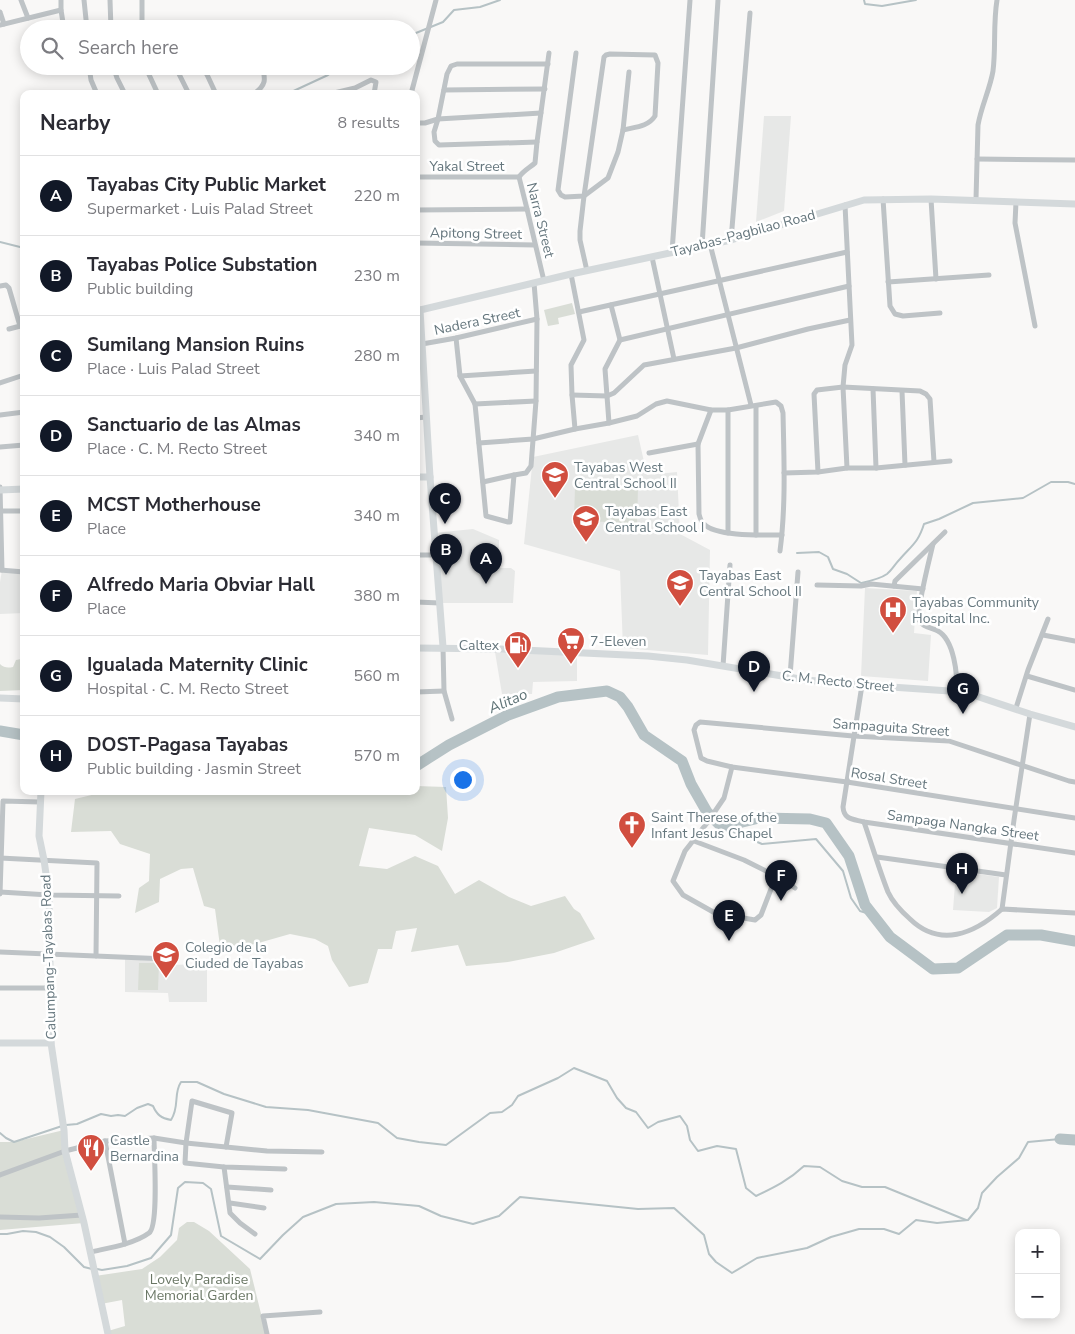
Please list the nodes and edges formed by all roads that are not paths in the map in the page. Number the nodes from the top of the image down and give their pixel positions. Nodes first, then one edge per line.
1 (21, 0) edge
2 (61, 0) edge
3 (84, 0) edge
4 (110, 0) edge
5 (142, 0) edge
6 (436, 0) edge
7 (690, 0) edge
8 (718, 0) edge
9 (997, 0) edge
10 (61, 10) junction
11 (0, 12) edge
12 (750, 13) dead end
13 (28, 18) junction
14 (63, 20) edge
15 (86, 20) edge
16 (111, 20) edge
17 (142, 20) edge
18 (2, 24) edge
19 (549, 53) dead end
20 (576, 53) dead end
21 (420, 60) edge
22 (548, 64) junction
23 (629, 72) dead end
24 (90, 75) edge
25 (115, 75) edge
26 (149, 75) edge
27 (180, 75) edge
28 (206, 75) edge
29 (265, 75) edge
30 (416, 75) edge
31 (545, 89) junction
32 (95, 90) edge
33 (123, 90) edge
34 (156, 90) edge
35 (187, 90) edge
36 (214, 90) edge
37 (259, 90) edge
38 (347, 90) edge
39 (375, 90) edge
40 (412, 90) edge
41 (444, 90) junction
42 (541, 113) junction
43 (438, 118) junction
44 (420, 123) edge
45 (623, 130) junction
46 (536, 142) junction
47 (977, 159) junction
48 (1075, 160) edge
49 (420, 177) edge
50 (518, 177) junction
51 (584, 196) junction
52 (883, 199) junction
53 (932, 199) junction
54 (976, 200) junction
55 (1016, 202) junction
56 (1075, 204) edge
57 (844, 205) junction
58 (527, 209) junction
59 (420, 210) edge
60 (731, 240) junction
61 (420, 243) edge
62 (710, 244) junction
63 (535, 245) junction
64 (702, 246) junction
65 (672, 252) junction
66 (847, 252) junction
67 (652, 257) junction
68 (587, 271) junction
69 (571, 274) junction
70 (989, 275) dead end
71 (936, 279) junction
72 (544, 281) junction
73 (719, 281) junction
74 (888, 282) junction
75 (534, 283) junction
76 (0, 286) edge
77 (849, 286) junction
78 (660, 294) junction
79 (611, 305) junction
80 (420, 310) edge
81 (579, 312) junction
82 (940, 313) dead end
83 (728, 314) junction
84 (537, 319) junction
85 (850, 320) junction
86 (20, 321) edge
87 (20, 326) edge
88 (1035, 326) dead end
89 (420, 327) edge
90 (668, 328) junction
91 (9, 329) dead end
92 (456, 338) junction
93 (620, 340) junction
94 (422, 344) junction
95 (736, 348) junction
96 (674, 359) junction
97 (536, 371) junction
98 (460, 376) junction
99 (20, 377) edge
100 (0, 383) edge
101 (843, 387) junction
102 (873, 389) junction
103 (902, 391) junction
104 (572, 395) junction
105 (607, 396) junction
106 (536, 401) junction
107 (476, 404) junction
108 (753, 406) junction
109 (711, 410) junction
110 (728, 410) junction
111 (20, 412) edge
112 (0, 415) edge
113 (426, 417) junction
114 (420, 418) edge
115 (610, 423) junction
116 (575, 429) junction
117 (532, 439) junction
118 (479, 443) junction
119 (20, 444) edge
120 (698, 444) junction
121 (0, 447) edge
122 (649, 454) dead end
123 (950, 461) dead end
124 (934, 462) junction
125 (905, 465) junction
126 (847, 468) junction
127 (876, 468) junction
128 (818, 472) junction
129 (784, 473) junction
130 (514, 475) junction
131 (430, 476) junction
132 (420, 477) edge
133 (483, 482) junction
134 (20, 488) edge
135 (0, 489) edge
136 (20, 511) edge
137 (0, 512) edge
138 (945, 532) dead end
139 (728, 533) junction
140 (756, 535) junction
141 (782, 535) junction
142 (933, 544) junction
143 (780, 551) dead end
144 (436, 555) junction
145 (420, 556) edge
146 (730, 565) dead end
147 (1, 570) edge
148 (20, 572) edge
149 (798, 572) dead end
150 (817, 585) dead end
151 (894, 586) junction
152 (923, 589) junction
153 (420, 602) edge
154 (440, 603) junction
155 (1048, 619) dead end
156 (1043, 635) junction
157 (1075, 641) edge
158 (443, 647) junction
159 (420, 648) edge
160 (723, 666) junction
161 (790, 676) junction
162 (1027, 676) junction
163 (862, 685) junction
164 (1075, 690) edge
165 (444, 691) junction
166 (956, 691) junction
167 (420, 692) edge
168 (0, 698) edge
169 (20, 699) edge
170 (1016, 708) junction
171 (1030, 714) junction
172 (452, 720) dead end
173 (1075, 727) edge
174 (854, 736) junction
175 (702, 758) joint
176 (1023, 766) junction
177 (732, 767) junction
178 (847, 782) junction
179 (1075, 782) edge
180 (41, 795) edge
181 (40, 802) junction
182 (1, 804) edge
183 (1016, 809) junction
184 (1075, 818) edge
185 (864, 822) junction
186 (694, 841) junction
187 (1011, 844) junction
188 (1075, 853) edge
189 (0, 858) edge
190 (877, 858) junction
191 (44, 860) junction
192 (1006, 875) junction
193 (776, 876) junction
194 (795, 888) dead end
195 (0, 893) edge
196 (49, 895) junction
197 (96, 896) junction
198 (119, 896) dead end
199 (1002, 910) junction
200 (1075, 913) edge
201 (0, 952) edge
202 (50, 954) junction
203 (96, 956) junction
204 (167, 959) dead end
205 (0, 988) edge
206 (50, 988) junction
207 (0, 1043) edge
208 (51, 1043) junction
209 (154, 1138) junction
210 (105, 1141) junction
211 (186, 1143) junction
212 (226, 1147) junction
213 (65, 1151) junction
214 (322, 1152) dead end
215 (224, 1167) junction
216 (285, 1169) dead end
217 (0, 1175) edge
218 (227, 1187) junction
219 (271, 1190) dead end
220 (230, 1203) junction
221 (264, 1208) dead end
222 (82, 1215) junction
223 (0, 1217) edge
224 (255, 1234) dead end
225 (125, 1244) junction
226 (90, 1252) junction
227 (320, 1312) dead end
228 (108, 1334) edge
229 (267, 1334) edge

1 - 13 street
2 - 10 street
3 - 15 street
4 - 16 street
5 - 17 street
6 - 21 street
7 - 65 street
8 - 64 street
9 - 47 street
10 - 13 street
10 - 14 street
11 - 18 street
12 - 60 street
13 - 18 street
19 - 22 street, Narra Street
20 - 51 street
22 - 31 street, Narra Street
22 - 41 street
23 - 45 street
24 - 32 street
25 - 33 street
26 - 34 street
27 - 35 street
28 - 36 street
29 - 37 street
30 - 40 street
31 - 41 street
31 - 42 street, Narra Street
38 - 39 street
41 - 43 street
42 - 43 street
42 - 46 street, Narra Street
43 - 44 street
43 - 46 street
45 - 51 street
45 - 51 street
46 - 50 street, Narra Street
47 - 48 street
47 - 54 street
49 - 50 street, Yakal Street
50 - 58 street, Narra Street
51 - 68 street
52 - 53 main road, Tayabas-Pagbilao Road
52 - 57 main road, Tayabas-Pagbilao Road
52 - 74 street
53 - 54 main road, Tayabas-Pagbilao Road
53 - 71 street
54 - 55 main road, Tayabas-Pagbilao Road
55 - 56 main road, Tayabas-Pagbilao Road
55 - 88 street
57 - 60 main road, Tayabas-Pagbilao Road
57 - 66 street
58 - 59 street
58 - 63 street, Narra Street
60 - 62 main road, Tayabas-Pagbilao Road
61 - 63 street, Apitong Street
62 - 64 main road, Tayabas-Pagbilao Road
62 - 73 street
63 - 72 street, Narra Street
64 - 65 main road, Tayabas-Pagbilao Road
65 - 67 main road, Tayabas-Pagbilao Road
66 - 73 street
66 - 77 street
67 - 68 main road, Tayabas-Pagbilao Road
67 - 78 street
68 - 69 main road, Tayabas-Pagbilao Road
69 - 72 main road, Tayabas-Pagbilao Road
69 - 81 street
70 - 71 street
71 - 74 street
72 - 75 main road, Tayabas-Pagbilao Road
73 - 78 street
73 - 83 street
74 - 82 street
75 - 80 main road, Tayabas-Pagbilao Road
75 - 84 street
76 - 86 street
77 - 83 street
77 - 85 street
78 - 79 street
78 - 90 street
79 - 81 street
79 - 93 street
81 - 104 street
83 - 90 street
83 - 95 street
84 - 92 street, Nadera Street
84 - 97 street
85 - 95 street
85 - 101 street
87 - 91 street
89 - 94 main road
90 - 93 street
90 - 96 street
92 - 94 street, Nadera Street
92 - 98 street
93 - 105 street
94 - 113 main road
95 - 96 street
95 - 108 street
96 - 105 street
97 - 98 street
97 - 106 street
98 - 107 street
99 - 100 street
101 - 102 street
101 - 126 street
101 - 128 street
102 - 103 street
102 - 127 street
103 - 124 street
103 - 125 street
104 - 105 street
104 - 116 street
105 - 115 street
106 - 107 street
106 - 117 street
107 - 118 street
108 - 110 street
108 - 129 street
108 - 140 street
109 - 110 street
109 - 115 street
109 - 120 street
110 - 139 street
111 - 112 street
113 - 114 street
113 - 131 main road
115 - 116 street
116 - 117 street
117 - 118 street
117 - 130 street
118 - 133 street
119 - 121 street
120 - 122 street
120 - 139 street
123 - 124 street
124 - 125 street
125 - 127 street
126 - 127 street
126 - 128 street
128 - 129 street
129 - 141 street
130 - 133 street
130 - 133 street
131 - 132 main road
131 - 144 main road
134 - 135 main road
135 - 137 street
136 - 137 street
137 - 147 street
138 - 142 street
139 - 140 street
140 - 141 street
141 - 143 street
142 - 151 street
142 - 152 street
144 - 145 street
144 - 154 main road
146 - 160 street
147 - 148 street
149 - 161 street
150 - 151 street
151 - 152 street
152 - 166 street
153 - 154 street
154 - 158 main road
155 - 156 street
156 - 157 street
156 - 162 street
158 - 159 main road, C. M. Recto Street
158 - 160 main road, C. M. Recto Street
158 - 165 street
160 - 161 main road, C. M. Recto Street
161 - 163 main road, C. M. Recto Street
162 - 164 street
162 - 170 street
163 - 166 main road, C. M. Recto Street
163 - 174 street
165 - 167 street
165 - 172 street
166 - 170 main road, C. M. Recto Street
168 - 169 main road
170 - 171 main road, C. M. Recto Street
171 - 173 main road, C. M. Recto Street
171 - 176 street
174 - 175 street, Sampaguita Street
174 - 176 street, Sampaguita Street
174 - 178 street
175 - 177 street, Rosal Street
176 - 179 street, Sampaguita Street
176 - 183 street
177 - 178 street, Rosal Street
177 - 186 street
178 - 183 street, Rosal Street
178 - 185 street, Sampaga Nangka Street
180 - 181 main road, Calumpang-Tayabas Road
181 - 182 street
181 - 191 main road, Calumpang-Tayabas Road
182 - 189 street
183 - 184 street, Rosal Street
183 - 187 street
185 - 187 street, Sampaga Nangka Street
185 - 190 street
186 - 193 street
186 - 193 street
187 - 188 street, Sampaga Nangka Street
187 - 192 street
189 - 191 street
189 - 195 street
190 - 192 street
190 - 199 street
191 - 196 main road, Calumpang-Tayabas Road
191 - 197 street
192 - 199 street
193 - 194 street
195 - 196 street
196 - 197 street
196 - 202 main road, Calumpang-Tayabas Road
197 - 198 street
197 - 203 street
199 - 200 street
201 - 202 street
202 - 203 street
202 - 206 main road, Calumpang-Tayabas Road
203 - 204 street
205 - 206 street
206 - 208 main road, Calumpang-Tayabas Road
207 - 208 main road
208 - 213 main road, Calumpang-Tayabas Road
209 - 210 street
209 - 211 street
209 - 225 street
210 - 213 street
210 - 225 street
211 - 212 street
211 - 212 street
211 - 215 street
212 - 214 street
213 - 217 street
213 - 222 main road
215 - 216 street
215 - 218 street
218 - 219 street
218 - 220 street
220 - 221 street
220 - 224 street
222 - 223 street
222 - 226 main road
225 - 226 street
226 - 228 main road
227 - 229 street

